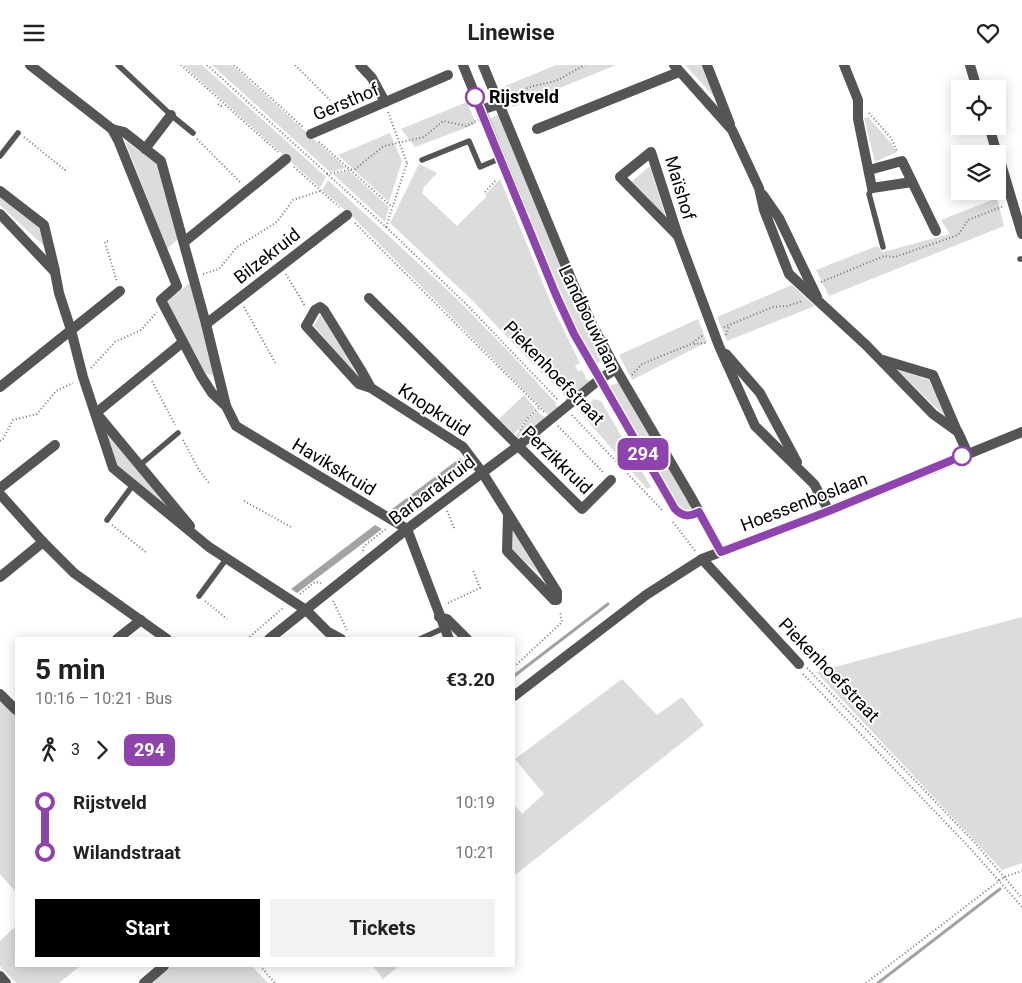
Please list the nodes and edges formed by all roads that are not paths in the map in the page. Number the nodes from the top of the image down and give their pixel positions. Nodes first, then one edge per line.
1 (30, 65) edge
2 (118, 65) edge
3 (360, 65) edge
4 (367, 65) edge
5 (463, 65) edge
6 (483, 65) edge
7 (707, 65) edge
8 (844, 65) edge
9 (970, 65) edge
10 (676, 68) edge
11 (448, 75) dead end
12 (372, 78) junction
13 (974, 80) edge
14 (498, 101) junction
15 (385, 102) junction
16 (482, 114) junction
17 (172, 115) junction
18 (112, 129) junction
19 (537, 129) dead end
20 (732, 130) junction
21 (18, 133) road end
22 (193, 133) road end
23 (311, 134) road end
24 (145, 149) junction
25 (0, 157) edge
26 (500, 158) junction
27 (286, 159) road end
28 (422, 160) dead end
29 (869, 170) junction
30 (912, 182) junction
31 (1006, 183) edge
32 (872, 188) junction
33 (759, 189) junction
34 (0, 191) edge
35 (0, 214) edge
36 (347, 215) road end
37 (936, 231) dead end
38 (1022, 234) edge
39 (678, 236) junction
40 (184, 242) junction
41 (883, 247) dead end
42 (188, 258) junction
43 (55, 272) junction
44 (172, 272) junction
45 (120, 291) road end
46 (369, 298) dead end
47 (820, 302) junction
48 (206, 324) junction
49 (72, 330) junction
50 (183, 342) junction
51 (719, 347) junction
52 (881, 360) junction
53 (616, 369) junction
54 (600, 379) junction
55 (0, 387) edge
56 (371, 388) junction
57 (226, 406) junction
58 (95, 411) junction
59 (958, 432) junction
60 (1022, 432) edge
61 (178, 433) dead end
62 (55, 445) dead end
63 (518, 445) junction
64 (968, 453) junction
65 (140, 465) junction
66 (802, 472) junction
67 (482, 473) junction
68 (611, 480) road end
69 (133, 485) junction
70 (0, 488) edge
71 (0, 494) edge
72 (829, 511) junction
73 (699, 512) junction
74 (508, 515) junction
75 (107, 520) road end
76 (407, 529) junction
77 (43, 542) junction
78 (206, 544) junction
79 (721, 552) junction
80 (227, 559) junction
81 (702, 559) junction
82 (0, 577) edge
83 (199, 596) road end
84 (306, 610) junction
85 (438, 612) junction
86 (141, 620) junction
87 (444, 627) junction
88 (329, 635) edge
89 (120, 637) edge
90 (164, 637) edge
91 (272, 637) edge
92 (346, 637) edge
93 (424, 637) edge
94 (448, 637) edge
95 (465, 637) edge
96 (799, 664) road end
97 (0, 694) edge
98 (515, 696) edge
99 (15, 709) edge
100 (163, 967) edge
101 (0, 976) edge
102 (6, 983) edge
103 (144, 983) edge

1 - 18 street, Havikskruid
2 - 17 lane
3 - 12 street
4 - 12 street
5 - 16 street, Landbouwlaan
6 - 14 street, Landbouwlaan
7 - 20 street
8 - 29 street
9 - 13 street
10 - 19 street
10 - 20 street
11 - 15 street, Gersthof
12 - 15 street
14 - 16 street
14 - 53 street, Landbouwlaan
15 - 23 street, Gersthof
16 - 26 street, Landbouwlaan
17 - 22 lane
17 - 24 street
18 - 24 street, Havikskruid
18 - 44 street, Havikskruid
20 - 33 street
21 - 25 lane
24 - 40 street, Havikskruid
26 - 28 lane
26 - 54 street, Landbouwlaan
27 - 40 street
29 - 30 street
29 - 32 street
30 - 32 street
30 - 37 street
31 - 38 street
32 - 41 lane
33 - 47 street
33 - 47 street
34 - 43 street
35 - 43 street
36 - 48 street, Bilzekruid
39 - 39 street, Maïshof
39 - 51 street, Maïshof
40 - 42 street, Havikskruid
42 - 44 street
42 - 48 street, Havikskruid
43 - 49 street
44 - 50 street, Havikskruid
45 - 49 street
46 - 63 street, Perzikkruid
47 - 52 street
48 - 57 street, Havikskruid
49 - 55 street
49 - 58 street
50 - 57 street, Havikskruid
50 - 58 street
51 - 66 street, Maïshof
51 - 66 street, Maïshof
52 - 59 street
52 - 59 street
53 - 54 street, Barbarakruid
53 - 73 street, Landbouwlaan
54 - 63 street, Barbarakruid
54 - 73 street, Landbouwlaan
56 - 56 street, Knopkruid
56 - 67 street, Knopkruid
57 - 76 street, Havikskruid
58 - 65 street
58 - 69 street
59 - 64 street
60 - 64 street, Hoessenboslaan
61 - 65 lane
62 - 70 street
63 - 67 street, Barbarakruid
63 - 68 street, Perzikkruid
64 - 72 street, Hoessenboslaan
65 - 78 street
66 - 72 street, Maïshof
67 - 74 street, Knopkruid
67 - 76 street, Barbarakruid
69 - 75 lane
69 - 78 street
71 - 77 street
72 - 79 street, Hoessenboslaan
73 - 79 street, Landbouwlaan
74 - 74 street, Knopkruid
76 - 84 street, Barbarakruid
76 - 85 street
77 - 82 street
77 - 86 street
78 - 80 street
79 - 81 street, Hoessenboslaan
80 - 83 lane
80 - 84 street
81 - 96 street, Piekenhoefstraat
81 - 98 street, Hoessenboslaan
84 - 88 street
84 - 91 street, Barbarakruid
85 - 87 street
85 - 95 street
86 - 89 street
86 - 90 street
87 - 93 lane
87 - 94 street
88 - 92 street
97 - 99 street
100 - 103 street
101 - 102 street

